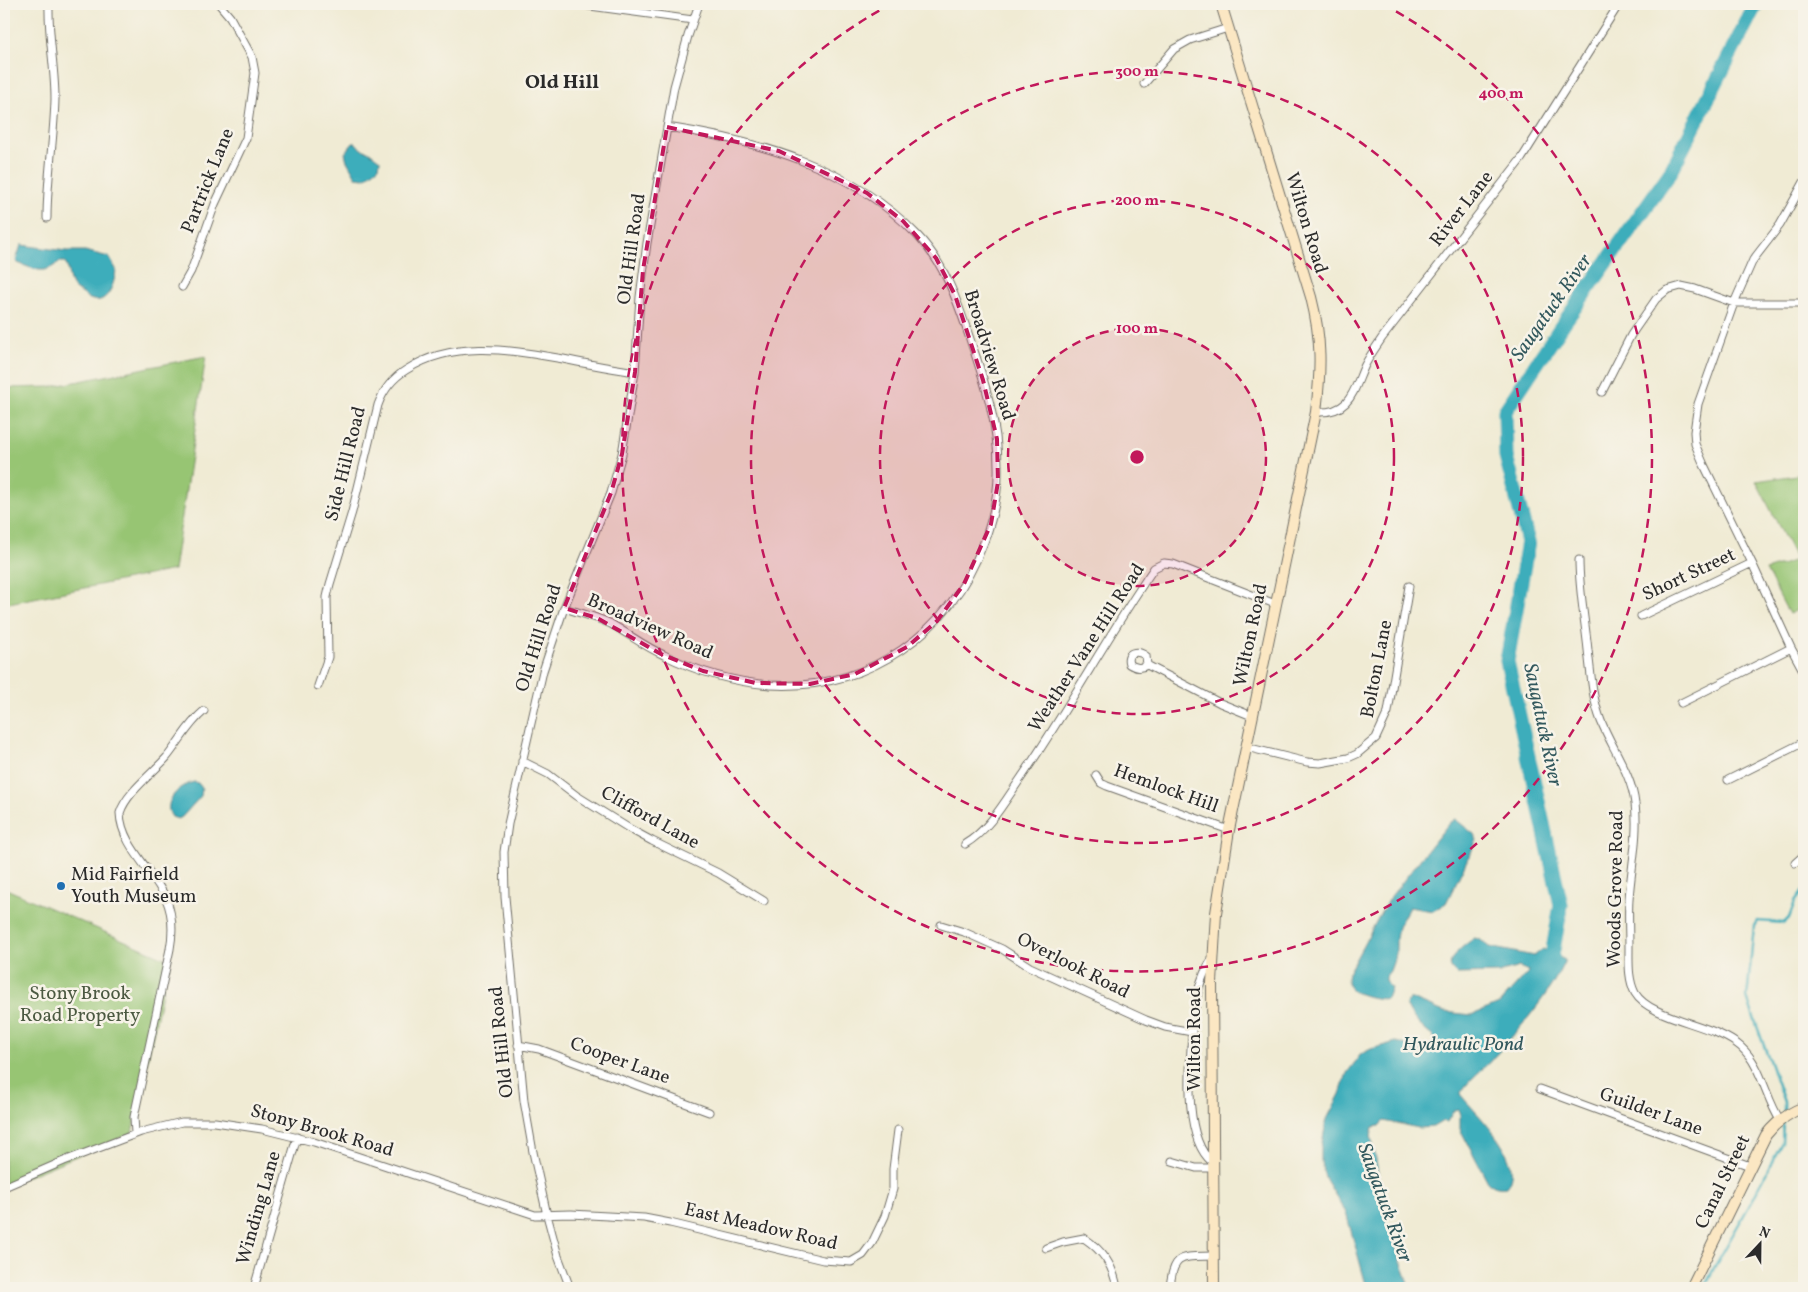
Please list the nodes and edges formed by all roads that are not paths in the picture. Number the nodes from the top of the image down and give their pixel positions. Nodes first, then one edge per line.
1 (49, 4) edge
2 (219, 4) edge
3 (699, 4) edge
4 (1221, 4) edge
5 (1619, 4) edge
6 (583, 5) edge
7 (693, 20) junction
8 (1228, 28) junction
9 (1144, 84) dead end
10 (667, 127) junction
11 (1804, 182) edge
12 (48, 218) dead end
13 (182, 287) dead end
14 (1734, 303) junction
15 (1804, 303) edge
16 (634, 372) junction
17 (1602, 392) dead end
18 (1316, 412) junction
19 (1579, 560) dead end
20 (1752, 563) junction
21 (1409, 586) dead end
22 (1275, 604) junction
23 (564, 608) junction
24 (1641, 616) dead end
25 (1791, 648) junction
26 (1148, 665) dead end
27 (1804, 672) edge
28 (318, 686) dead end
29 (1681, 704) dead end
30 (204, 711) dead end
31 (1252, 716) junction
32 (1804, 742) edge
33 (1246, 747) junction
34 (522, 761) junction
35 (1096, 775) dead end
36 (1728, 780) dead end
37 (1230, 830) junction
38 (965, 844) dead end
39 (1804, 855) edge
40 (1795, 863) dead end
41 (764, 901) dead end
42 (942, 925) dead end
43 (1213, 958) junction
44 (1192, 1032) junction
45 (518, 1045) junction
46 (1540, 1089) dead end
47 (1804, 1107) edge
48 (709, 1112) dead end
49 (1780, 1120) junction
50 (898, 1130) dead end
51 (135, 1133) junction
52 (296, 1137) junction
53 (1172, 1161) dead end
54 (1212, 1165) junction
55 (1750, 1166) junction
56 (4, 1186) edge
57 (547, 1215) junction
58 (1046, 1248) dead end
59 (1213, 1256) junction
60 (254, 1288) edge
61 (570, 1288) edge
62 (1117, 1288) edge
63 (1170, 1288) edge
64 (1214, 1288) edge
65 (1691, 1288) edge

1 - 12 street
2 - 13 street, Partrick Lane
3 - 7 street, Old Hill Road
4 - 8 main road, Wilton Road
5 - 18 street, River Lane
6 - 7 street
7 - 10 street, Old Hill Road
8 - 9 street
8 - 18 main road, Wilton Road
10 - 16 street, Old Hill Road
10 - 23 street, Broadview Road
11 - 14 street
14 - 15 street
14 - 17 street
14 - 20 street
16 - 23 street, Old Hill Road
16 - 28 street, Side Hill Road
18 - 22 main road, Wilton Road
19 - 49 street, Woods Grove Road
20 - 24 street, Short Street
20 - 25 street
21 - 33 street, Bolton Lane
22 - 31 main road, Wilton Road
22 - 38 street, Weather Vane Hill Road
23 - 34 street, Old Hill Road
25 - 27 street
25 - 29 street
26 - 31 street
30 - 51 street
31 - 33 main road, Wilton Road
32 - 36 street
33 - 37 main road, Wilton Road
34 - 41 street, Clifford Lane
34 - 45 street, Old Hill Road
35 - 37 street, Hemlock Hill
37 - 43 main road, Wilton Road
39 - 40 street
42 - 44 street, Overlook Road
43 - 44 street
43 - 54 main road, Wilton Road
44 - 54 street
45 - 48 street, Cooper Lane
45 - 57 street, Old Hill Road
46 - 55 street, Guilder Lane
47 - 49 main road, Canal Street
49 - 55 main road, Canal Street
50 - 57 street, East Meadow Road
51 - 52 street, Stony Brook Road
51 - 56 street, Stony Brook Road
52 - 57 street, Stony Brook Road
52 - 60 street, Winding Lane
53 - 54 street
54 - 59 main road, Wilton Road
55 - 65 main road, Canal Street
57 - 61 street, Old Hill Road
58 - 62 street
59 - 63 street
59 - 64 main road, Wilton Road

